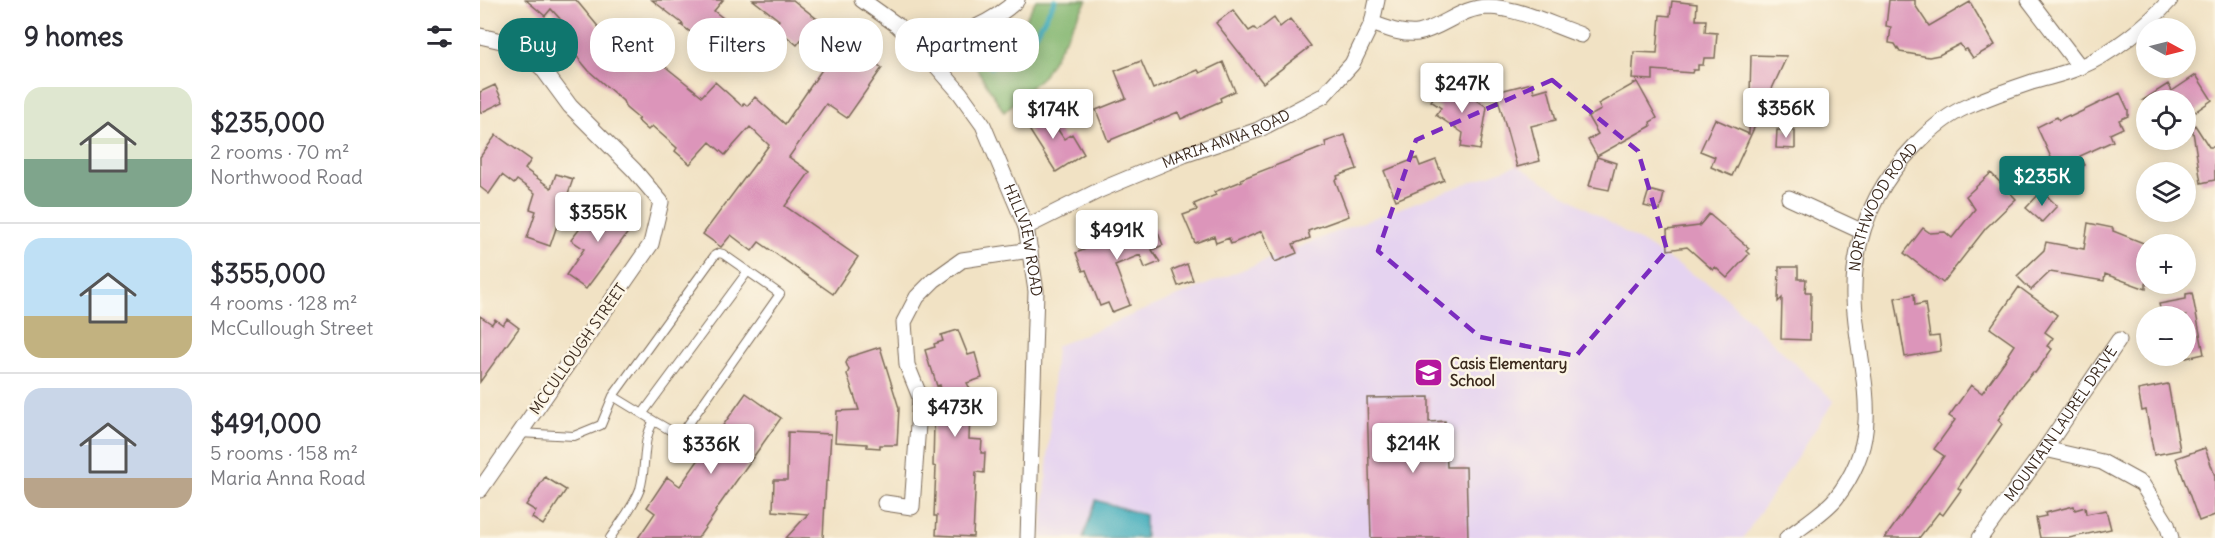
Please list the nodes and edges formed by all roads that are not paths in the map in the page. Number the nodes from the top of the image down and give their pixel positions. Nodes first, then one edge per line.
1 (862, 0) edge
2 (1017, 0) edge
3 (1377, 0) edge
4 (2030, 0) edge
5 (2170, 0) edge
6 (996, 18) edge
7 (1372, 23) junction
8 (895, 24) edge
9 (1581, 35) dead end
10 (480, 36) edge
11 (2080, 67) junction
12 (942, 72) edge
13 (1789, 198) dead end
14 (1026, 227) junction
15 (1861, 231) junction
16 (1030, 250) junction
17 (748, 271) junction
18 (2119, 340) dead end
19 (613, 396) junction
20 (643, 413) junction
21 (654, 421) junction
22 (519, 433) junction
23 (2045, 449) junction
24 (480, 490) edge
25 (885, 503) dead end
26 (610, 538) edge
27 (1028, 538) edge
28 (1787, 538) edge
29 (1980, 538) edge
30 (2171, 538) edge

1 - 8 street, HILLVIEW ROAD
2 - 6 street
3 - 7 street, MARIA ANNA ROAD
4 - 11 street
5 - 11 street, NORTHWOOD ROAD
7 - 9 street
7 - 14 street, MARIA ANNA ROAD
10 - 22 street, MCCULLOUGH STREET
11 - 15 street, NORTHWOOD ROAD
12 - 14 street, HILLVIEW ROAD
13 - 15 street
14 - 16 street, HILLVIEW ROAD
15 - 28 street, NORTHWOOD ROAD
16 - 25 street
16 - 27 street, HILLVIEW ROAD
17 - 19 lane
17 - 20 lane
17 - 21 lane
18 - 23 street, MOUNTAIN LAUREL DRIVE
19 - 20 lane
19 - 22 lane
20 - 21 lane
21 - 26 lane
22 - 24 street, MCCULLOUGH STREET
23 - 29 street, MOUNTAIN LAUREL DRIVE
23 - 30 street

